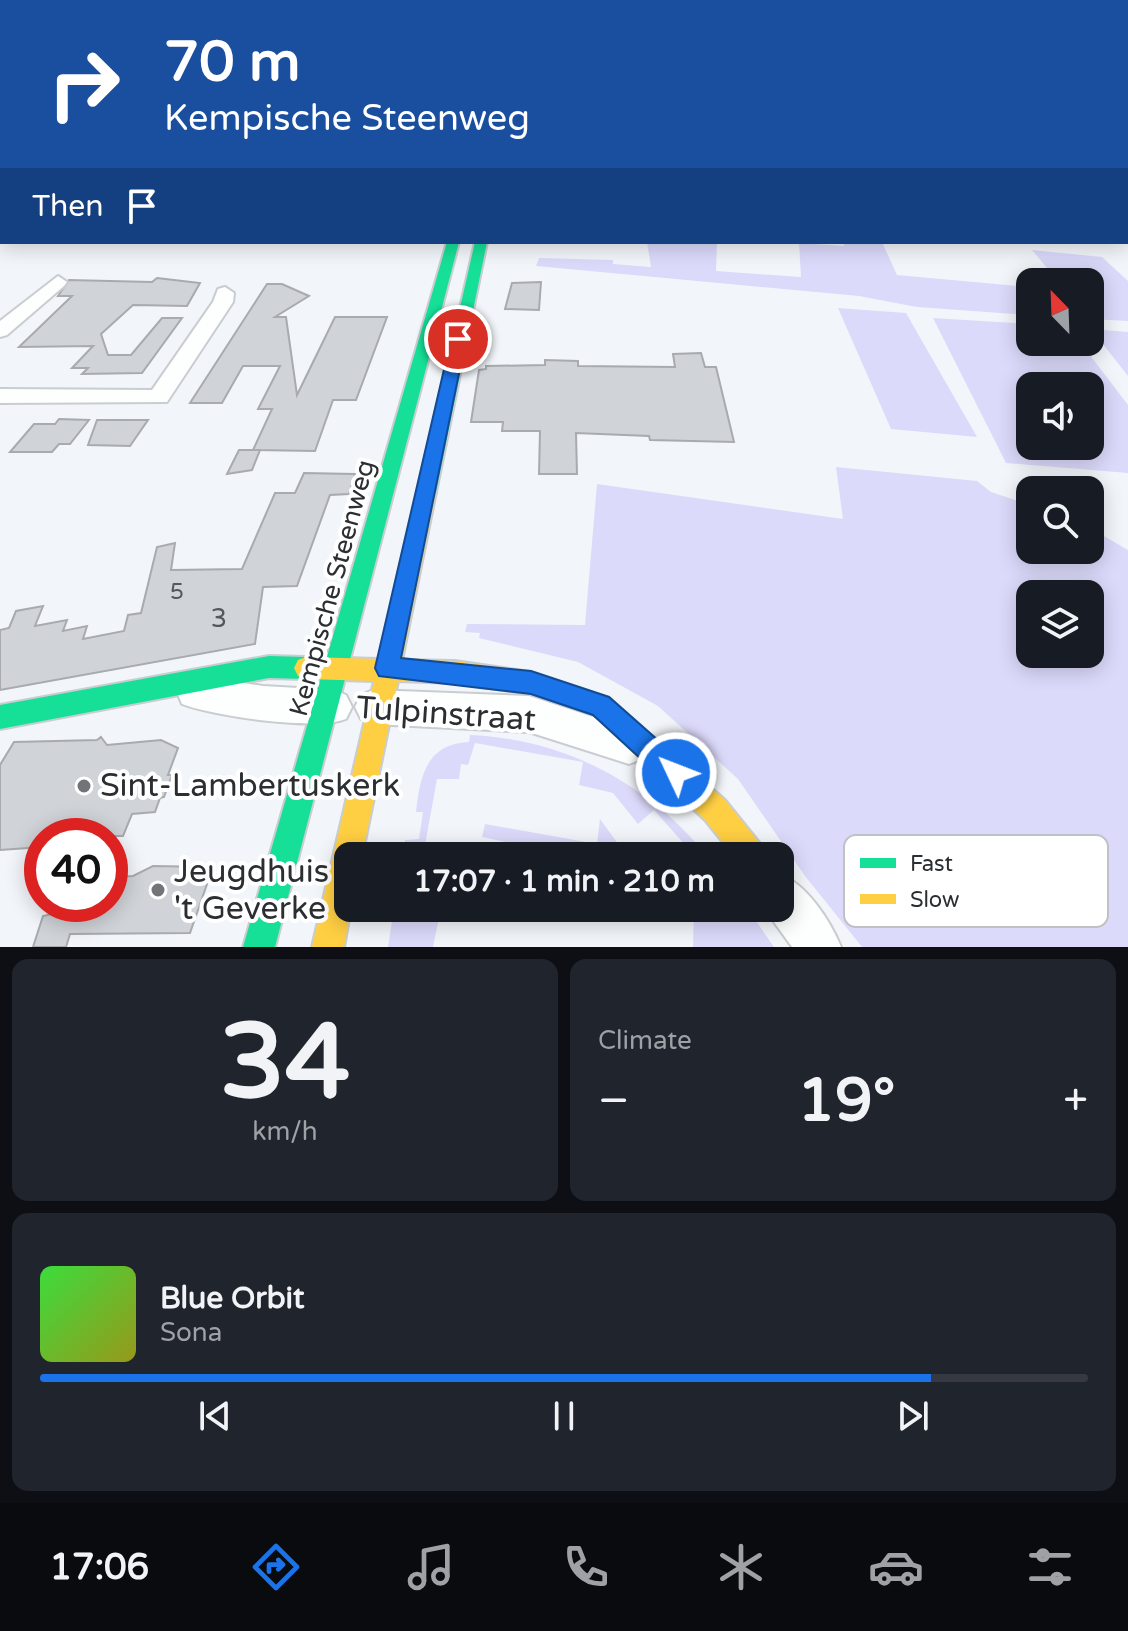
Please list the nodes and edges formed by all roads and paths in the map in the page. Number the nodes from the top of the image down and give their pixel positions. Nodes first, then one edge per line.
1 (452, 244) edge
2 (481, 244) edge
3 (58, 282) dead end
4 (225, 293) dead end
5 (0, 311) edge
6 (22, 311) junction
7 (0, 331) edge
8 (0, 396) edge
9 (336, 668) junction
10 (387, 668) junction
11 (155, 685) junction
12 (326, 707) junction
13 (379, 707) junction
14 (0, 717) edge
15 (656, 754) junction
16 (741, 842) edge
17 (794, 914) edge
18 (259, 947) edge
19 (328, 947) edge
20 (819, 947) edge

1 - 9 main road, Kempische Steenweg
2 - 10 main road
3 - 6 street
4 - 8 street
5 - 6 street
6 - 7 street
9 - 10 main road, Tulpinstraat
9 - 11 main road, Tulpinstraat
9 - 12 main road, Kempische Steenweg
10 - 13 main road
10 - 15 main road, Tulpinstraat
11 - 12 street, Tulpinstraat
11 - 14 main road, Tulpinstraat
12 - 13 street, Tulpinstraat
12 - 18 main road, Kempische Steenweg
13 - 15 street, Tulpinstraat
13 - 19 main road
15 - 16 main road, Tulpinstraat
17 - 20 street

